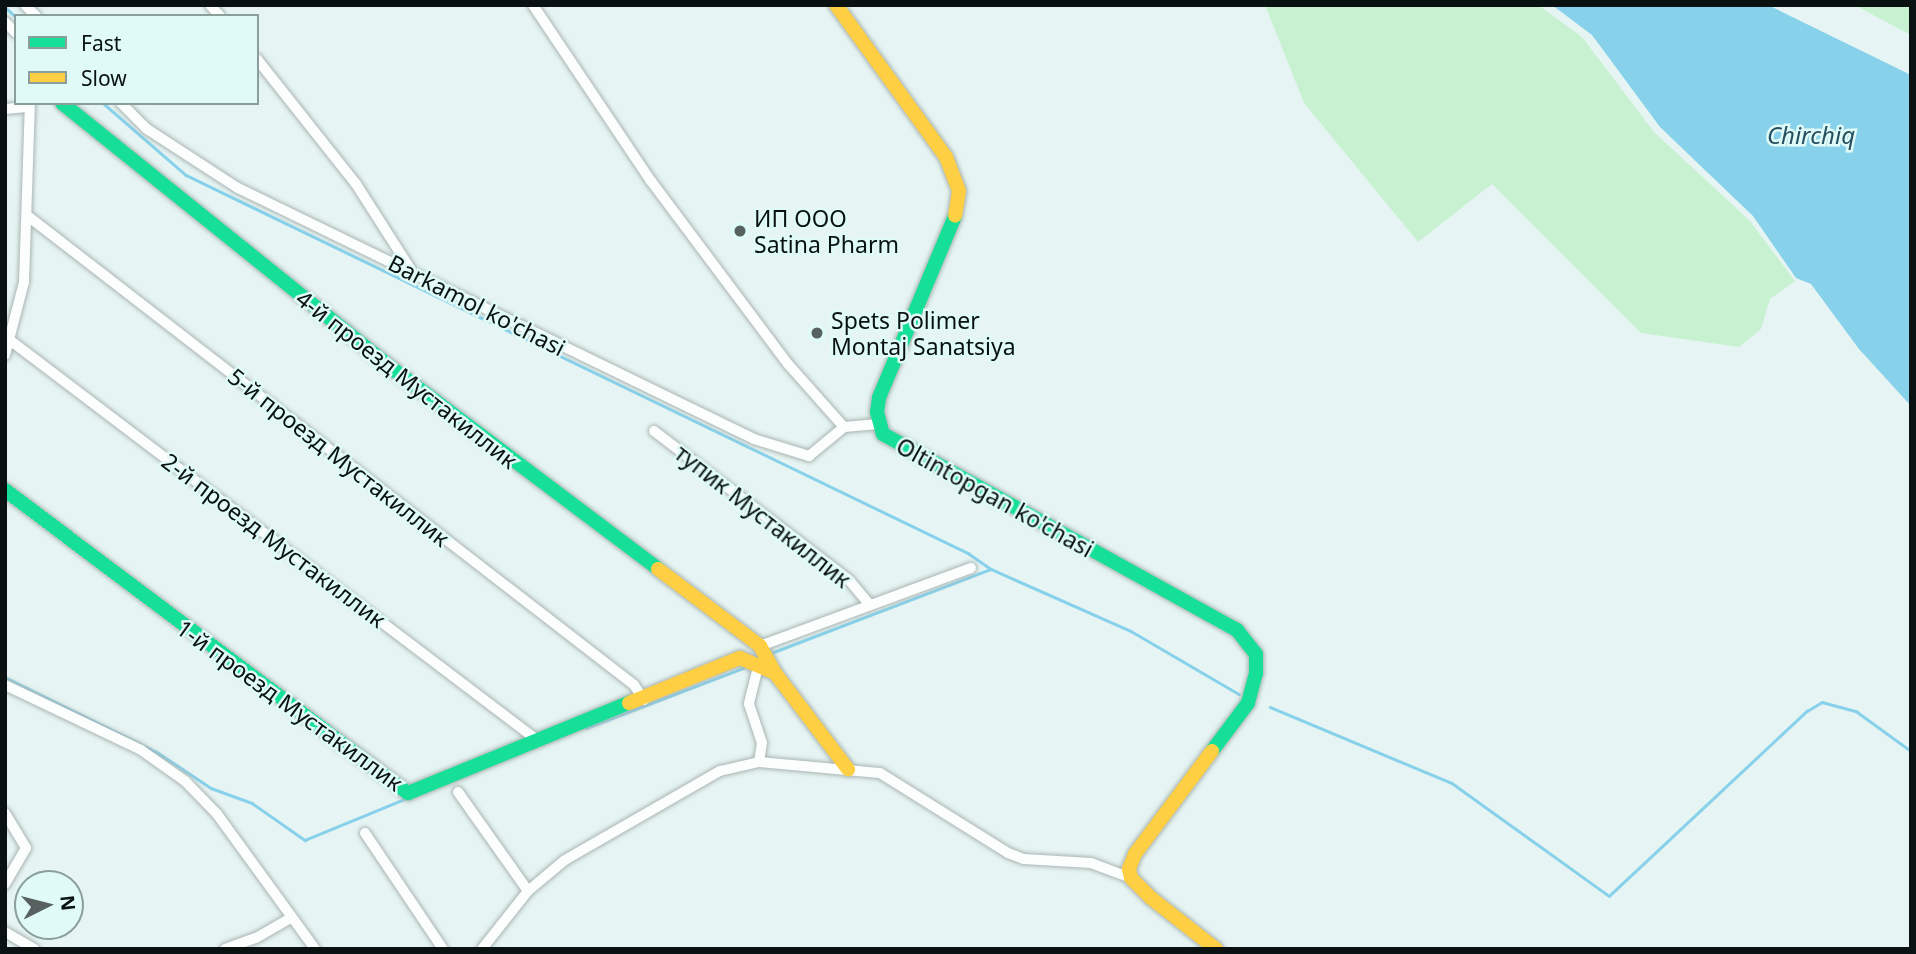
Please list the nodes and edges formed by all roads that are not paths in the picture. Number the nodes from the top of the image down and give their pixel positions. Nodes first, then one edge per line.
1 (533, 5) edge
2 (836, 5) edge
3 (259, 62) edge
4 (28, 105) edge
5 (64, 105) edge
6 (123, 105) edge
7 (5, 109) edge
8 (29, 217) junction
9 (411, 271) junction
10 (11, 341) junction
11 (5, 355) edge
12 (878, 424) junction
13 (844, 427) junction
14 (654, 430) dead end
15 (5, 490) edge
16 (971, 568) dead end
17 (869, 604) junction
18 (755, 643) junction
19 (740, 658) junction
20 (758, 667) junction
21 (775, 673) junction
22 (5, 685) edge
23 (644, 700) junction
24 (537, 740) junction
25 (759, 762) junction
26 (848, 769) junction
27 (458, 792) dead end
28 (5, 813) edge
29 (365, 833) dead end
30 (1131, 878) junction
31 (5, 884) edge
32 (528, 891) junction
33 (290, 918) junction
34 (5, 932) edge
35 (36, 949) edge
36 (225, 949) edge
37 (315, 949) edge
38 (443, 949) edge
39 (482, 949) edge
40 (1216, 949) edge

1 - 13 street
2 - 12 street, Oltintopgan ko'chasi
3 - 9 street
4 - 7 street
4 - 8 street
5 - 18 street, 4-й проезд Мустакиллик
6 - 9 street, Barkamol ko'chasi
8 - 10 street
8 - 23 street, 5-й проезд Мустакиллик
9 - 13 street, Barkamol ko'chasi
10 - 11 street
10 - 24 street, 2-й проезд Мустакиллик
12 - 13 street
12 - 30 street, Oltintopgan ko'chasi
14 - 17 street, тупик Мустакиллик
15 - 24 street, 1-й проезд Мустакиллик
16 - 17 street
17 - 18 street
18 - 19 street
18 - 21 street
19 - 20 street
19 - 23 street, 1-й проезд Мустакиллик
20 - 21 street
20 - 25 street
21 - 26 street
22 - 33 street
23 - 24 street, 1-й проезд Мустакиллик
25 - 26 street
25 - 32 street
26 - 30 street
27 - 32 street
28 - 31 street
29 - 38 street
30 - 40 street
32 - 39 street
33 - 36 street
33 - 37 street
34 - 35 street

